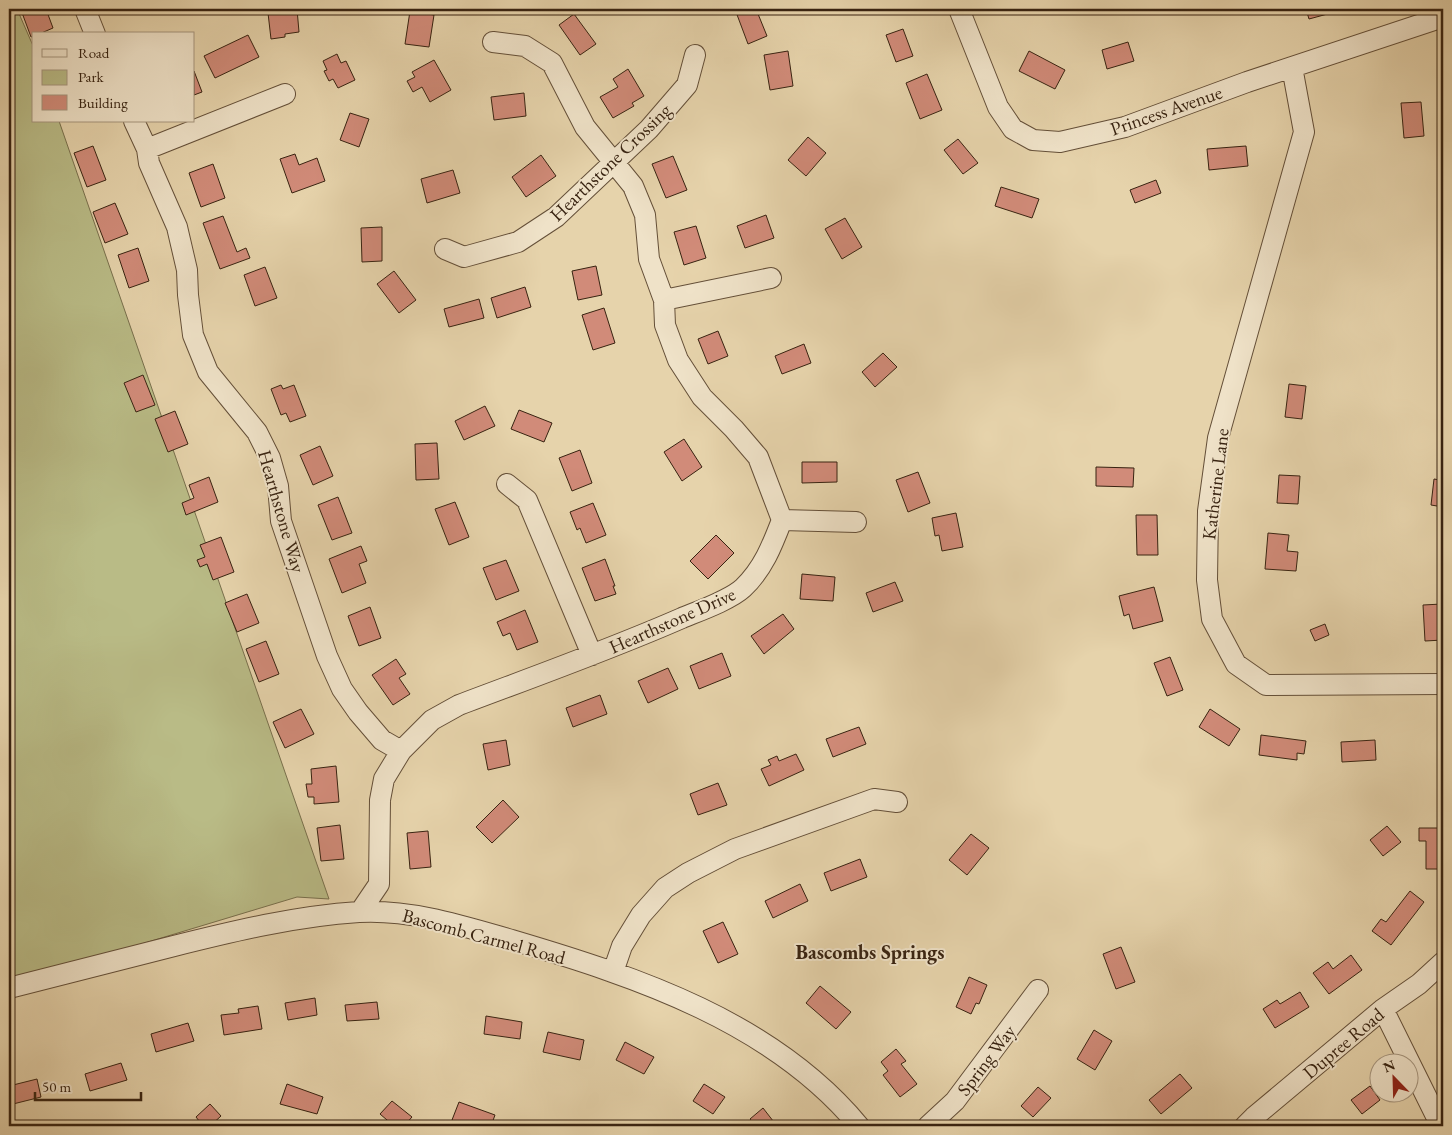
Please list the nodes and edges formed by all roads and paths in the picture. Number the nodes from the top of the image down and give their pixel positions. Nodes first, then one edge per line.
1 (85, 9) edge
2 (959, 9) edge
3 (1443, 17) edge
4 (93, 32) edge
5 (493, 42) dead end
6 (695, 55) dead end
7 (1292, 67) junction
8 (285, 94) dead end
9 (134, 122) edge
10 (148, 149) junction
11 (614, 164) junction
12 (445, 249) dead end
13 (771, 278) dead end
14 (664, 300) junction
15 (507, 484) dead end
16 (782, 520) junction
17 (856, 522) dead end
18 (592, 655) junction
19 (1443, 684) edge
20 (401, 751) junction
21 (897, 802) dead end
22 (360, 912) junction
23 (1443, 962) edge
24 (613, 972) junction
25 (9, 988) edge
26 (1038, 990) dead end
27 (1383, 1009) junction
28 (859, 1126) edge
29 (928, 1126) edge
30 (1245, 1126) edge
31 (1441, 1126) edge

1 - 4 street
2 - 7 street, Princess Avenue
3 - 7 street, Princess Avenue
5 - 11 street
6 - 11 street, Hearthstone Crossing
7 - 19 street, Katherine Lane
8 - 10 street
9 - 10 street, Hearthstone Way
10 - 20 street, Hearthstone Way
11 - 12 street, Hearthstone Crossing
11 - 14 street
13 - 14 street
14 - 16 street
15 - 18 street
16 - 17 street
16 - 18 street, Hearthstone Drive
18 - 20 street, Hearthstone Drive
20 - 22 street, Hearthstone Drive
21 - 24 street
22 - 24 street, Bascomb Carmel Road
22 - 25 street, Bascomb Carmel Road
23 - 27 street, Dupree Road
24 - 28 street, Bascomb Carmel Road
26 - 29 street, Spring Way
27 - 30 street, Dupree Road
27 - 31 street

